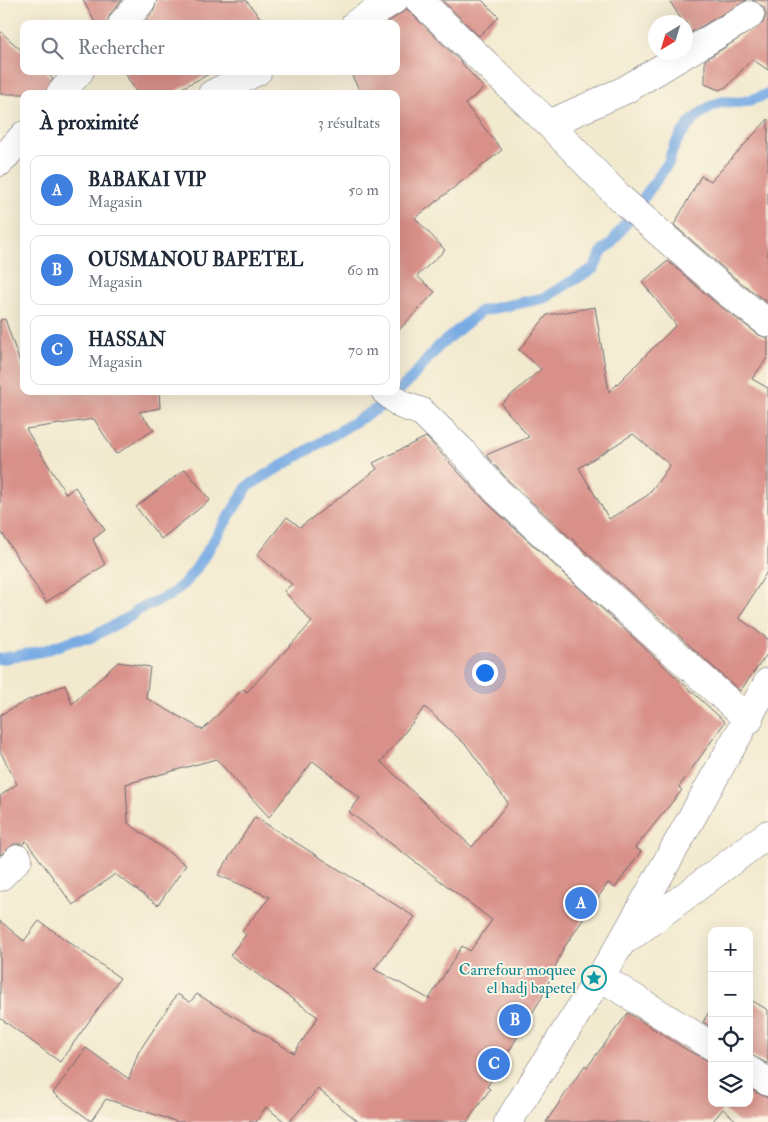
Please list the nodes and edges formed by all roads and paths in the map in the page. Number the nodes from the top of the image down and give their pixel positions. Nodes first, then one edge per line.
1 (142, 0) edge
2 (394, 0) edge
3 (419, 0) edge
4 (750, 15) dead end
5 (125, 20) edge
6 (362, 20) edge
7 (77, 75) edge
8 (250, 75) edge
9 (63, 90) edge
10 (220, 90) edge
11 (549, 124) junction
12 (20, 140) edge
13 (0, 162) edge
14 (20, 168) edge
15 (0, 175) edge
16 (768, 322) edge
17 (391, 396) edge
18 (768, 682) edge
19 (749, 720) junction
20 (768, 834) edge
21 (620, 945) junction
22 (600, 977) junction
23 (708, 1044) edge
24 (753, 1073) edge
25 (768, 1082) edge
26 (508, 1122) edge

1 - 5 street
2 - 6 street
3 - 11 street
4 - 11 street
7 - 9 street
8 - 10 street
11 - 16 street
12 - 13 street
14 - 15 street
17 - 19 street
18 - 19 street
19 - 21 street
20 - 21 street
21 - 22 street
22 - 23 street
22 - 26 street
24 - 25 street

